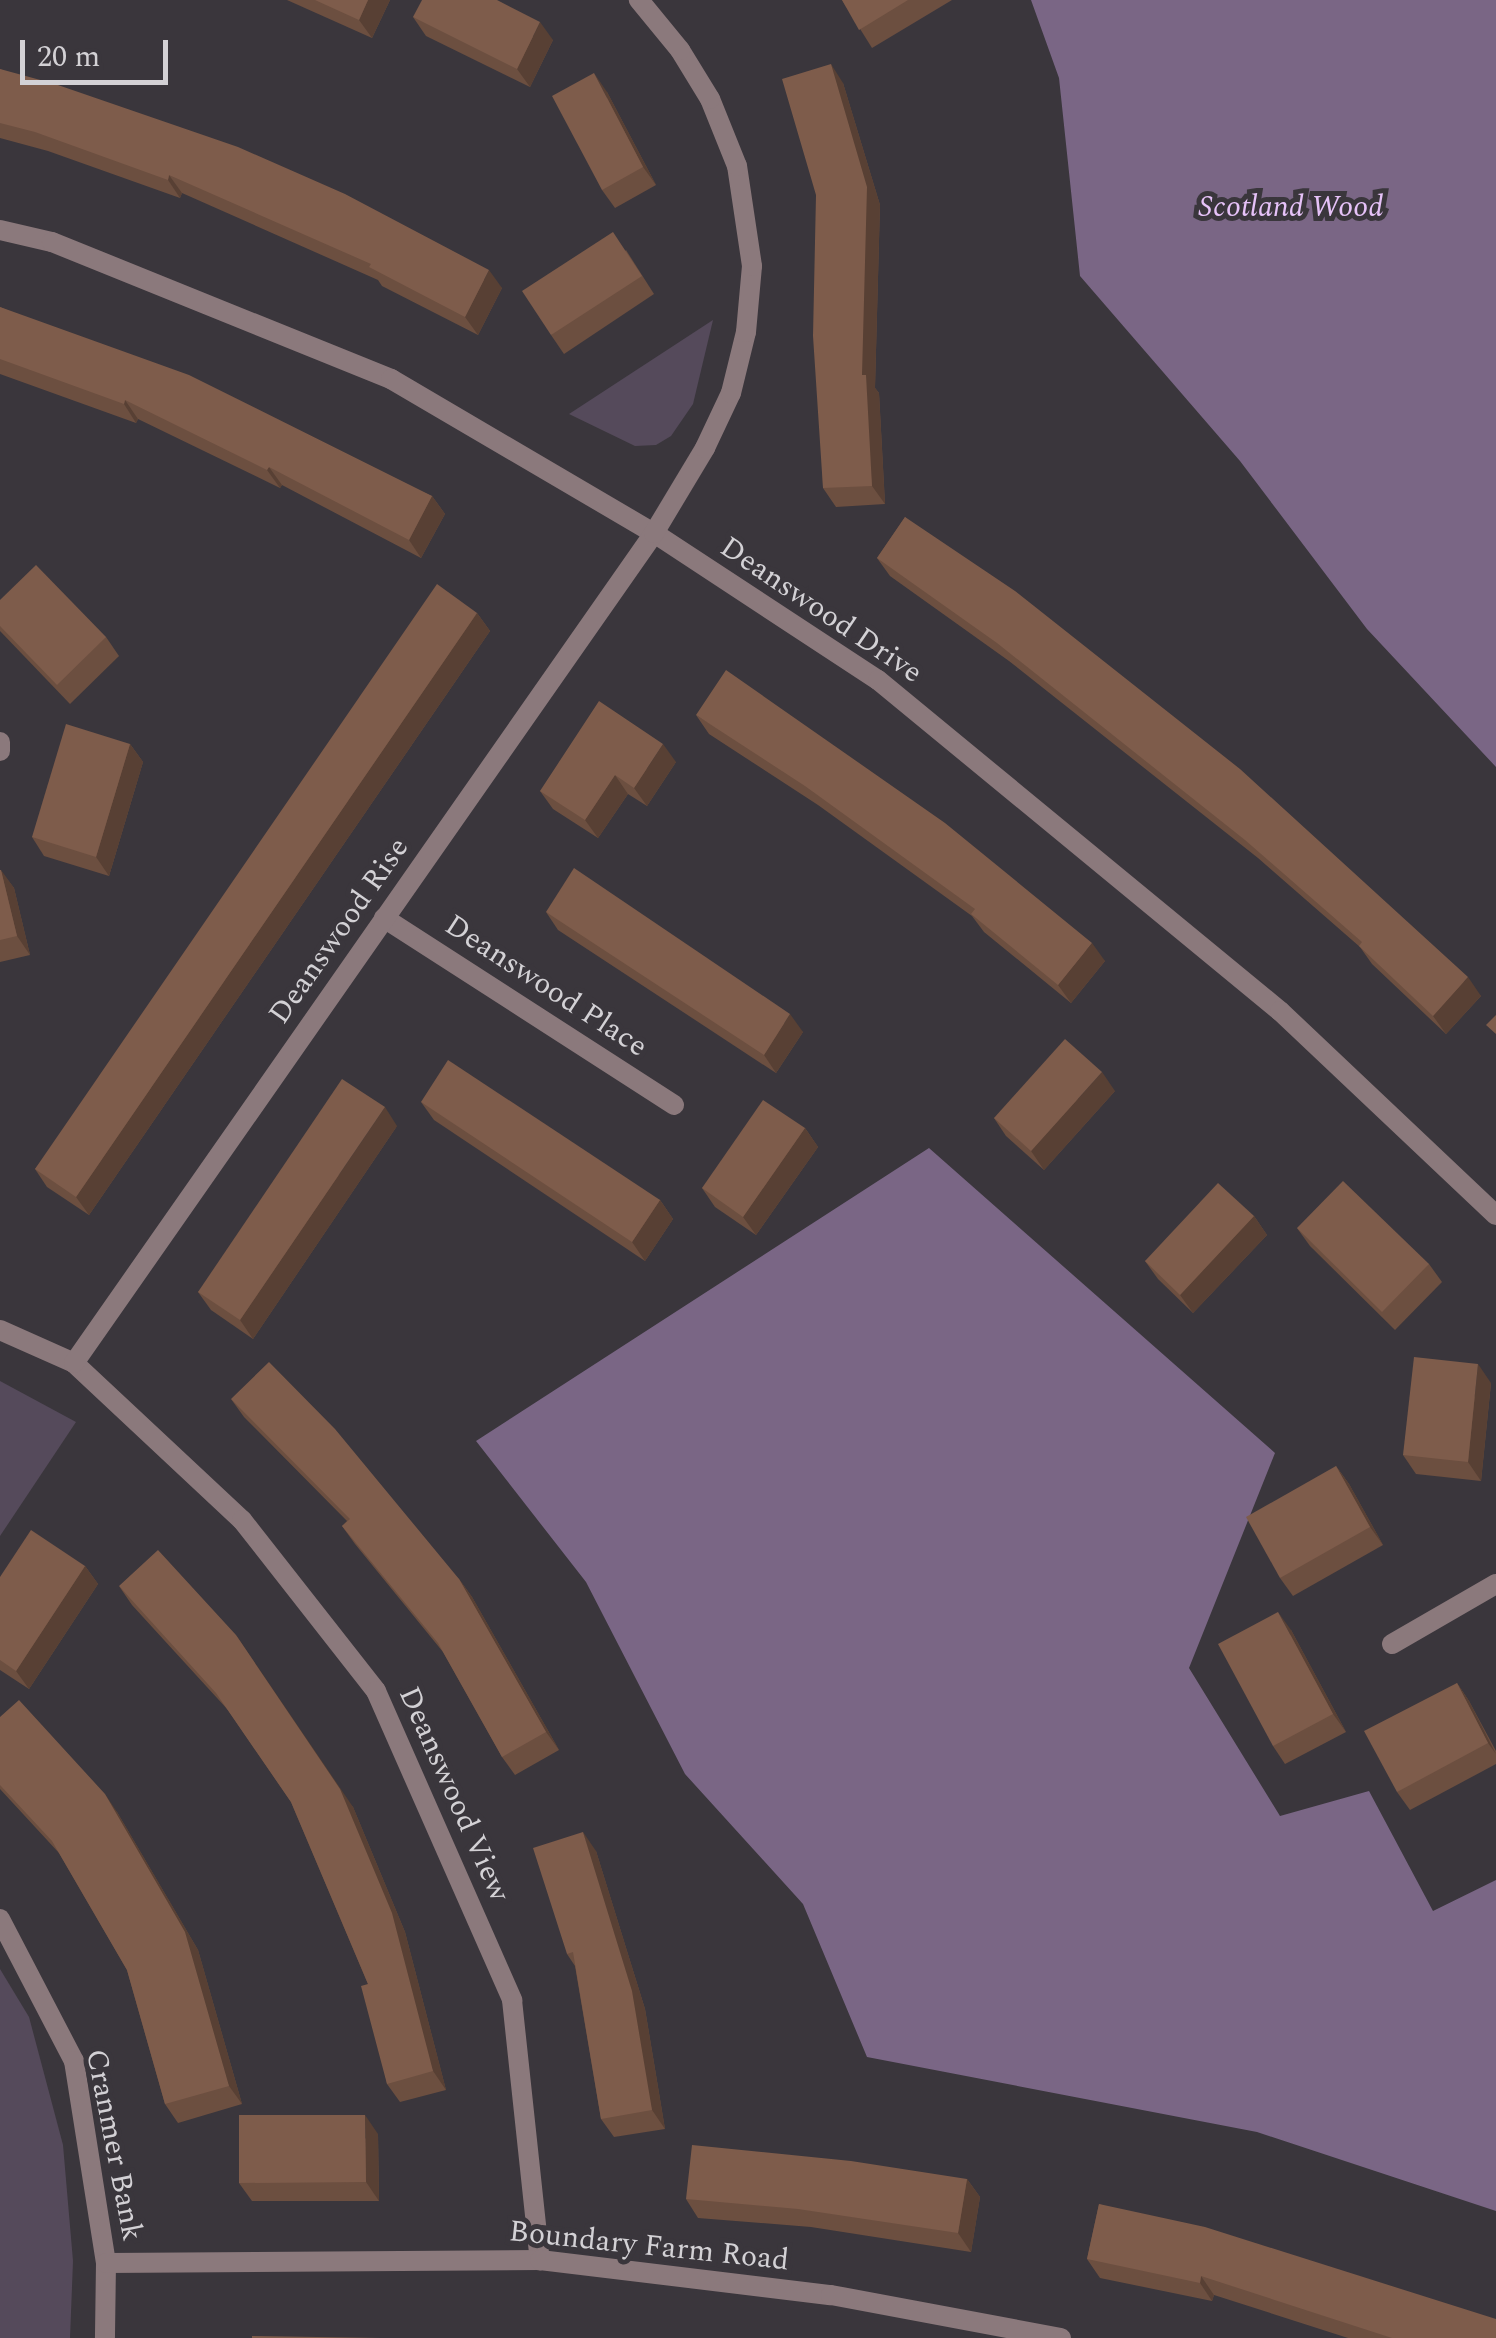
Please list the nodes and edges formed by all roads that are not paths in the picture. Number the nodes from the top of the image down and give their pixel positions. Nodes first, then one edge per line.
1 (640, 0) edge
2 (0, 230) edge
3 (654, 533) junction
4 (0, 742) edge
5 (0, 750) edge
6 (384, 918) junction
7 (674, 1105) dead end
8 (1496, 1215) edge
9 (0, 1330) edge
10 (74, 1362) junction
11 (1496, 1584) edge
12 (1392, 1644) dead end
13 (0, 1919) edge
14 (540, 2260) junction
15 (106, 2262) junction
16 (105, 2338) edge
17 (1062, 2338) edge

1 - 3 street, Deanswood Rise
2 - 3 street, Deanswood Drive
3 - 6 street, Deanswood Rise
3 - 8 street, Deanswood Drive
4 - 5 street
6 - 7 street, Deanswood Place
6 - 10 street, Deanswood Rise
9 - 10 street, Deanswood View
10 - 14 street, Deanswood View
11 - 12 street
13 - 15 street, Cranmer Bank
14 - 15 street, Boundary Farm Road
14 - 17 street, Boundary Farm Road
15 - 16 street, Cranmer Bank

